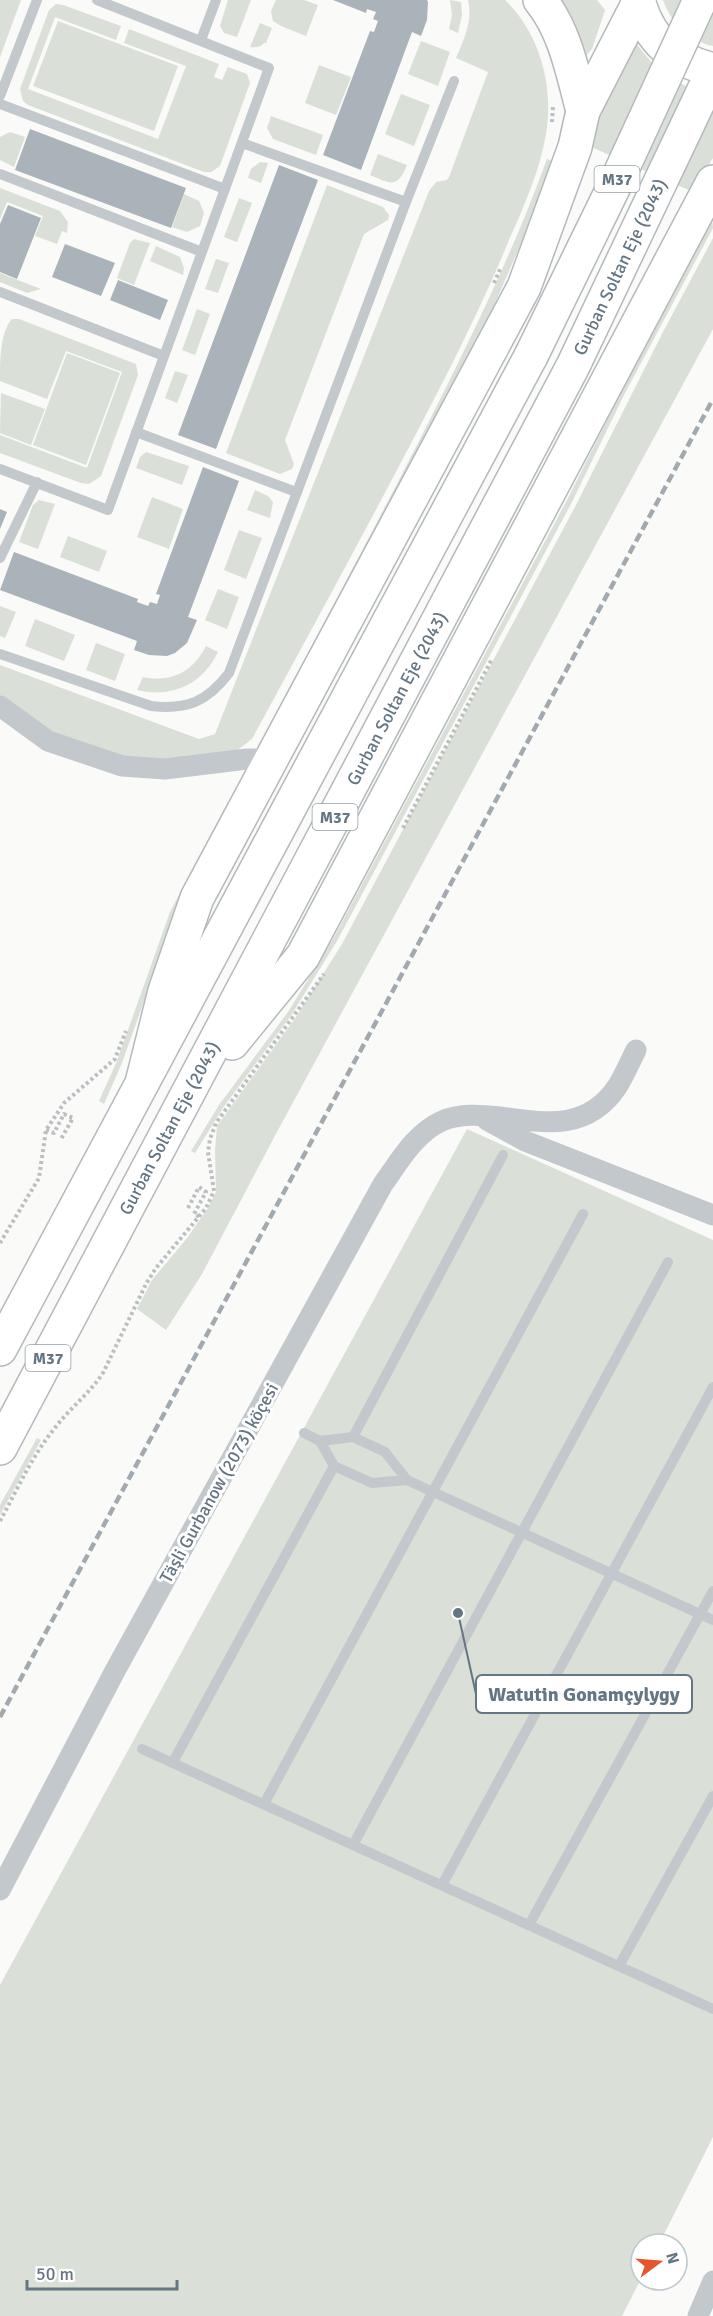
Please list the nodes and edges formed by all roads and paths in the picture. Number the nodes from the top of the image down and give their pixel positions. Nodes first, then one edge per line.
1 (37, 0) edge
2 (97, 0) edge
3 (216, 0) edge
4 (540, 0) edge
5 (700, 0) edge
6 (638, 1) edge
7 (201, 40) junction
8 (713, 71) edge
9 (454, 81) dead end
10 (0, 96) edge
11 (0, 104) edge
12 (583, 111) junction
13 (242, 143) junction
14 (0, 174) edge
15 (713, 182) edge
16 (225, 189) junction
17 (406, 202) junction
18 (202, 252) junction
19 (1, 295) edge
20 (164, 356) junction
21 (136, 432) junction
22 (0, 469) edge
23 (37, 482) junction
24 (296, 492) junction
25 (0, 558) edge
26 (0, 654) edge
27 (0, 706) edge
28 (272, 759) junction
29 (636, 1050) dead end
30 (142, 1083) junction
31 (188, 1097) junction
32 (475, 1114) junction
33 (46, 1130) dead end
34 (61, 1139) dead end
35 (503, 1155) dead end
36 (188, 1208) dead end
37 (583, 1214) dead end
38 (713, 1215) edge
39 (200, 1216) dead end
40 (668, 1262) dead end
41 (0, 1349) edge
42 (713, 1387) edge
43 (304, 1433) dead end
44 (353, 1437) junction
45 (320, 1441) junction
46 (0, 1448) edge
47 (334, 1466) junction
48 (407, 1480) junction
49 (433, 1493) junction
50 (522, 1533) junction
51 (610, 1574) junction
52 (713, 1591) edge
53 (701, 1615) junction
54 (713, 1620) edge
55 (142, 1749) dead end
56 (173, 1762) junction
57 (713, 1796) edge
58 (264, 1804) junction
59 (353, 1845) junction
60 (442, 1886) junction
61 (0, 1890) edge
62 (529, 1925) junction
63 (619, 1966) junction
64 (712, 2005) edge
65 (713, 2281) edge
66 (698, 2316) edge

1 - 10 lane
2 - 7 lane
3 - 7 lane
4 - 12 main road
5 - 30 main road, M37, bridge
6 - 8 main road
6 - 12 main road
7 - 13 lane
8 - 31 main road, Gurban Soltan Eje (2043) / M37
9 - 17 lane
11 - 16 lane
12 - 28 main road
13 - 16 lane
13 - 17 lane
14 - 18 lane
15 - 31 main road
16 - 18 lane
17 - 24 lane
18 - 20 lane
19 - 20 lane
20 - 21 lane
21 - 23 lane
21 - 24 lane
22 - 23 lane
23 - 25 lane
24 - 26 lane
27 - 28 street
28 - 30 main road
29 - 32 street, Täşli Gurbanow (2073) köçesi
30 - 41 main road, M37
31 - 46 main road, Gurban Soltan Eje (2043) / M37
32 - 38 street
32 - 61 street, Täşli Gurbanow (2073) köçesi
33 - 34 path
35 - 44 lane
36 - 39 path
37 - 49 lane
40 - 50 lane
42 - 51 lane
43 - 45 lane
44 - 45 lane
44 - 48 lane
45 - 47 lane
47 - 48 lane
47 - 56 lane
48 - 49 lane
49 - 50 lane
49 - 58 lane
50 - 51 lane
50 - 59 lane
51 - 53 lane
51 - 60 lane
52 - 53 lane
53 - 54 lane
53 - 62 lane
55 - 56 lane
56 - 58 lane
57 - 63 lane
58 - 59 lane
59 - 60 lane
60 - 62 lane
62 - 63 lane
63 - 64 lane
65 - 66 street

